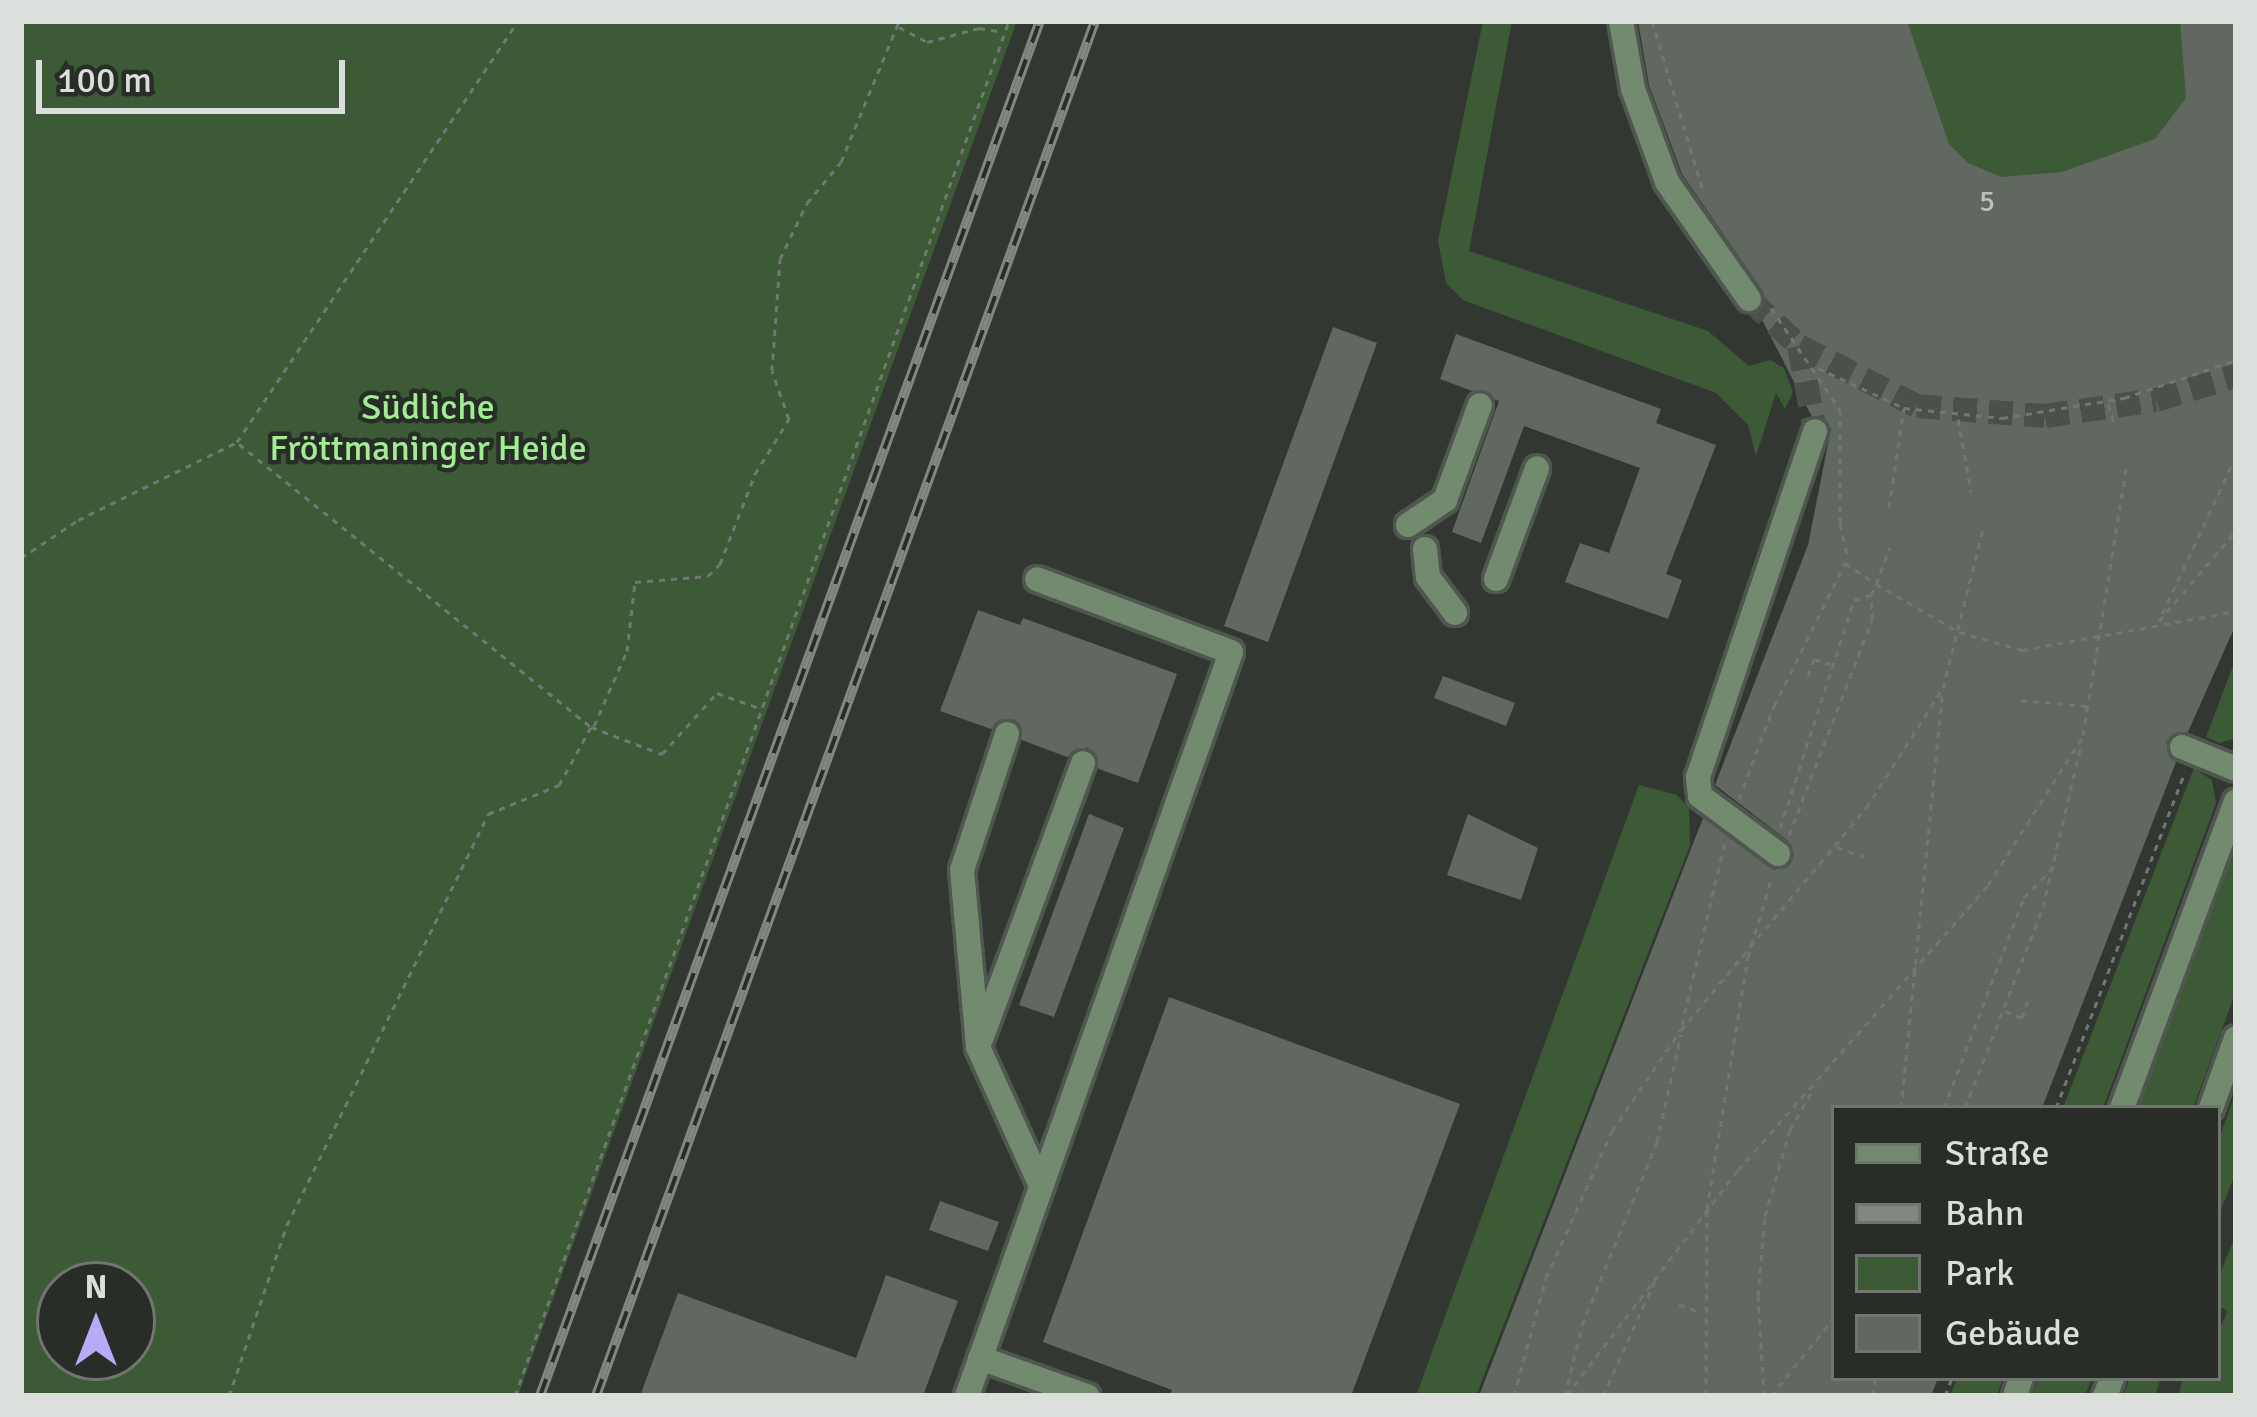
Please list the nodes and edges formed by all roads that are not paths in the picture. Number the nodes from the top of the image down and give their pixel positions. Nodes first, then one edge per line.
1 (1621, 21) edge
2 (1749, 299) tunnel mouth
3 (1480, 404) dead end
4 (1815, 431) tunnel mouth
5 (1537, 468) dead end
6 (1408, 525) dead end
7 (1425, 549) dead end
8 (1037, 579) dead end
9 (1496, 579) dead end
10 (1455, 613) dead end
11 (1007, 734) dead end
12 (2185, 756) road end
13 (1083, 763) dead end
14 (2236, 769) edge
15 (2236, 801) edge
16 (1778, 854) road end
17 (2236, 1038) edge
18 (978, 1047) junction
19 (2123, 1105) edge
20 (2212, 1105) edge
21 (1041, 1186) junction
22 (980, 1358) junction
23 (967, 1396) edge
24 (1087, 1396) edge

1 - 2 street
3 - 6 street
4 - 16 street
5 - 9 street
7 - 10 street
8 - 21 street
11 - 18 street
12 - 14 street, bridge
13 - 18 street
15 - 19 street
17 - 20 street
18 - 21 street
21 - 22 street
22 - 23 street
22 - 24 street

